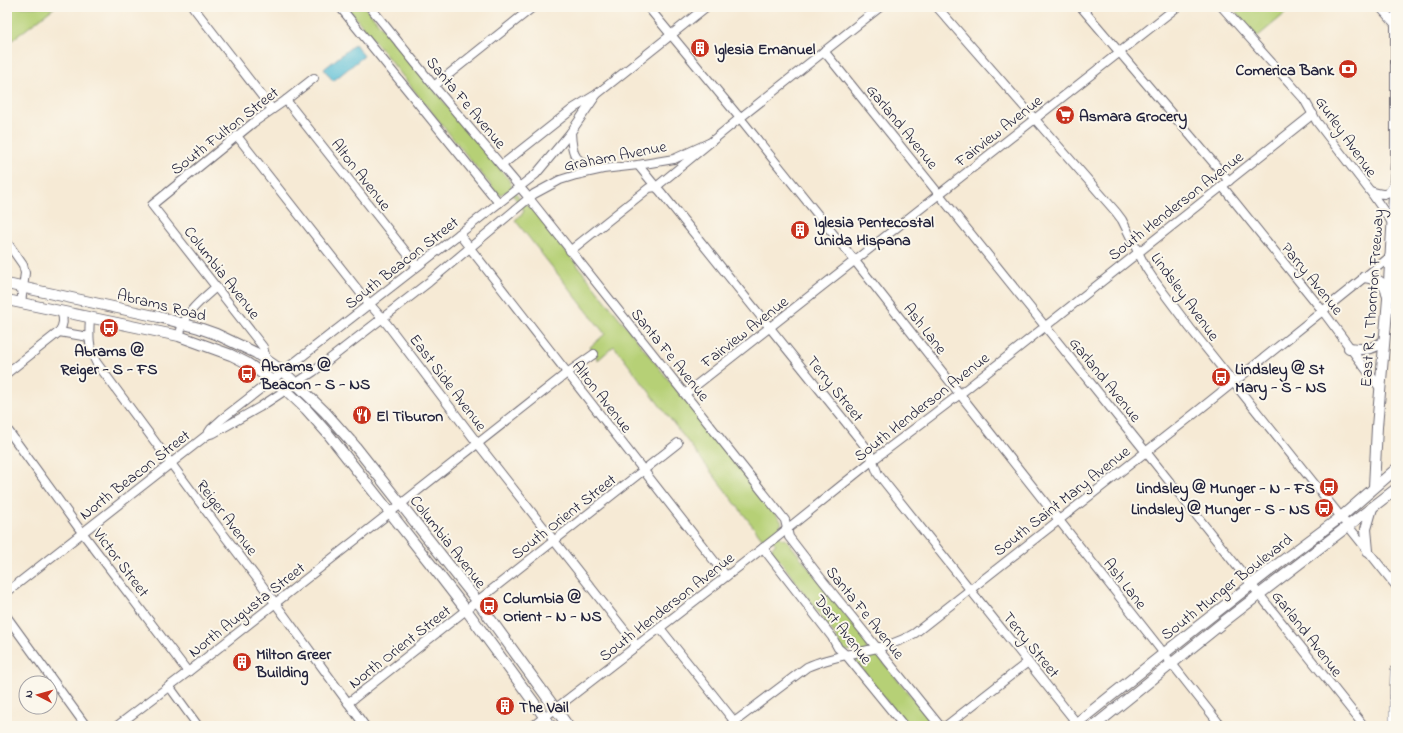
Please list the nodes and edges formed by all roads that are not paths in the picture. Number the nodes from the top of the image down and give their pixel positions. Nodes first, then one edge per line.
1 (193, 7) edge
2 (340, 7) edge
3 (370, 7) edge
4 (533, 7) edge
5 (648, 7) edge
6 (706, 7) edge
7 (880, 7) edge
8 (937, 7) edge
9 (1081, 7) edge
10 (1178, 7) edge
11 (1222, 7) edge
12 (1380, 7) edge
13 (1396, 16) edge
14 (1396, 26) edge
15 (671, 35) junction
16 (824, 51) junction
17 (1119, 52) junction
18 (314, 78) dead end
19 (434, 86) junction
20 (597, 94) junction
21 (286, 100) junction
22 (272, 109) junction
23 (1313, 114) junction
24 (740, 118) junction
25 (1035, 120) junction
26 (571, 132) junction
27 (237, 136) junction
28 (708, 143) junction
29 (1396, 162) edge
30 (502, 165) junction
31 (638, 166) junction
32 (603, 170) junction
33 (1229, 181) junction
34 (1394, 184) junction
35 (1222, 186) junction
36 (520, 187) junction
37 (656, 187) junction
38 (1370, 191) junction
39 (939, 193) junction
40 (529, 198) junction
41 (499, 203) junction
42 (152, 205) joint
43 (1393, 224) junction
44 (459, 234) junction
45 (7, 242) edge
46 (469, 248) junction
47 (570, 250) junction
48 (1138, 252) junction
49 (1393, 260) edge
50 (855, 261) junction
51 (417, 266) junction
52 (1364, 277) junction
53 (7, 284) edge
54 (23, 287) junction
55 (216, 287) junction
56 (1388, 299) junction
57 (7, 300) edge
58 (85, 302) junction
59 (21, 303) junction
60 (370, 304) junction
61 (1322, 310) junction
62 (61, 311) junction
63 (90, 317) junction
64 (382, 319) junction
65 (183, 323) junction
66 (1045, 326) junction
67 (770, 328) junction
68 (59, 332) junction
69 (179, 336) junction
70 (88, 337) junction
71 (1384, 341) junction
72 (1349, 348) junction
73 (594, 354) dead end
74 (266, 359) junction
75 (284, 372) junction
76 (7, 373) edge
77 (567, 373) junction
78 (273, 380) junction
79 (1234, 382) junction
80 (297, 384) junction
81 (1380, 388) junction
82 (286, 390) junction
83 (685, 394) junction
84 (960, 394) junction
85 (7, 428) edge
86 (207, 435) junction
87 (678, 443) dead end
88 (478, 444) junction
89 (1146, 451) junction
90 (873, 460) junction
91 (171, 463) junction
92 (1396, 469) edge
93 (644, 470) junction
94 (1374, 487) junction
95 (1396, 489) edge
96 (401, 505) junction
97 (1372, 508) junction
98 (391, 513) junction
99 (1341, 517) junction
100 (1059, 521) junction
101 (1349, 526) junction
102 (787, 529) junction
103 (82, 532) junction
104 (554, 540) junction
105 (763, 548) junction
106 (1368, 551) junction
107 (726, 576) junction
108 (1252, 584) junction
109 (1396, 586) edge
110 (970, 590) junction
111 (7, 592) edge
112 (1260, 595) junction
113 (478, 602) junction
114 (275, 603) junction
115 (467, 611) junction
116 (7, 617) edge
117 (660, 628) junction
118 (637, 646) junction
119 (878, 649) junction
120 (1164, 654) junction
121 (846, 655) junction
122 (1028, 662) junction
123 (1172, 663) junction
124 (1396, 671) edge
125 (188, 672) junction
126 (169, 686) junction
127 (348, 703) junction
128 (555, 708) junction
129 (544, 717) junction
130 (734, 724) edge
131 (1076, 725) edge
132 (86, 726) edge
133 (117, 726) edge
134 (198, 726) edge
135 (365, 726) edge
136 (533, 726) edge
137 (551, 726) edge
138 (568, 726) edge
139 (904, 726) edge
140 (940, 726) edge
141 (946, 726) edge
142 (1094, 726) edge
143 (1221, 726) edge
144 (1364, 726) edge
145 (1394, 726) edge

1 - 22 street
2 - 41 street
3 - 19 street, Santa Fe Avenue
4 - 19 street
5 - 15 street, Ash Lane
6 - 15 street, South Beacon Street
7 - 16 street, Graham Avenue
8 - 25 street, Lindsley Avenue
9 - 17 street
10 - 17 street, Fairview Avenue
11 - 23 street, Gurley Avenue
12 - 14 street
13 - 14 main road, East R L Thornton Freeway
14 - 29 main road, East R L Thornton Freeway
15 - 20 street, South Beacon Street
15 - 24 street, Ash Lane
16 - 24 street, Graham Avenue
16 - 39 street, Garland Avenue
17 - 25 street, Fairview Avenue
17 - 33 street
18 - 21 street, South Fulton Street
19 - 30 street, Santa Fe Avenue
20 - 26 street, South Beacon Street
20 - 30 street, South Beacon Street
21 - 22 street, South Fulton Street
21 - 51 street, Alton Avenue
22 - 27 street, South Fulton Street
23 - 33 street, South Henderson Avenue
23 - 38 street, Gurley Avenue
24 - 28 street, Graham Avenue
24 - 50 street, Ash Lane
25 - 39 street, Fairview Avenue
25 - 48 street, Lindsley Avenue
26 - 32 street
26 - 36 street, South Beacon Street
27 - 42 street, South Fulton Street
27 - 60 street, East Side Avenue
28 - 31 street, Graham Avenue
28 - 37 street, Graham Avenue
29 - 34 main road, East R L Thornton Freeway
30 - 36 street, Santa Fe Avenue
31 - 32 street, Graham Avenue
31 - 37 street, Terry Street
32 - 40 street, Graham Avenue
33 - 35 street, South Henderson Avenue
34 - 38 street, Gurley Avenue
34 - 43 main road, East R L Thornton Freeway
35 - 48 street, South Henderson Avenue
35 - 61 street, Parry Avenue
36 - 40 street, Santa Fe Avenue
36 - 41 street, South Beacon Street
37 - 47 street, Graham Avenue
37 - 67 street, Terry Street
38 - 43 street, Gurley Avenue
39 - 50 street, Fairview Avenue
39 - 66 street, Garland Avenue
40 - 46 street, South Beacon Street
40 - 47 street, Santa Fe Avenue
41 - 44 street, South Beacon Street
42 - 55 street, Columbia Avenue
43 - 49 main road, East R L Thornton Freeway
44 - 46 street, Alton Avenue
44 - 51 street, South Beacon Street
45 - 54 street
46 - 64 street, South Beacon Street
46 - 77 street, Alton Avenue
47 - 83 street, Santa Fe Avenue
48 - 66 street, South Henderson Avenue
48 - 79 street, Lindsley Avenue
49 - 52 street, South Saint Mary Avenue
49 - 56 main road, East R L Thornton Freeway
50 - 67 street, Fairview Avenue
50 - 84 street, Ash Lane
51 - 60 street, South Beacon Street
52 - 56 main road
52 - 61 street, South Saint Mary Avenue
53 - 54 main road, Abrams Road
54 - 58 main road, Abrams Road
54 - 59 street
55 - 65 street
55 - 74 street, Columbia Avenue
56 - 71 main road, East R L Thornton Freeway
57 - 59 main road, Abrams Road
58 - 63 main road
58 - 65 main road, Abrams Road
59 - 62 main road, Abrams Road
60 - 64 street, East Side Avenue
60 - 75 street, South Beacon Street
61 - 72 street, Parry Avenue
61 - 79 street, South Saint Mary Avenue
62 - 63 main road, Abrams Road
62 - 68 street
63 - 69 main road, Abrams Road
63 - 70 street, Reiger Avenue
64 - 80 street, South Beacon Street
64 - 88 street, East Side Avenue
65 - 69 street
65 - 74 main road, Abrams Road
66 - 84 street, South Henderson Avenue
66 - 89 street, Garland Avenue
67 - 83 street, Fairview Avenue
67 - 90 street, Terry Street
68 - 70 street
68 - 76 street
69 - 78 main road, Abrams Road
70 - 91 street, Reiger Avenue
71 - 72 main road
71 - 81 main road, East R L Thornton Freeway
72 - 81 street, Parry Avenue
73 - 77 street, North Augusta Street
74 - 75 main road, Abrams Road
75 - 78 street, South Beacon Street
75 - 80 main road, Abrams Road
77 - 88 street, North Augusta Street
77 - 93 street, Alton Avenue
78 - 82 main road, Abrams Road
78 - 86 street, South Beacon Street
79 - 89 street, South Saint Mary Avenue
79 - 99 street, Lindsley Avenue
80 - 82 street, South Beacon Street
80 - 96 main road, Columbia Avenue
81 - 94 main road, East R L Thornton Freeway
82 - 86 street, North Beacon Street
82 - 98 main road, Columbia Avenue
83 - 102 street, Santa Fe Avenue
84 - 90 street, South Henderson Avenue
84 - 100 street, Ash Lane
85 - 103 street, Victor Street
86 - 91 street, North Beacon Street
87 - 93 street, South Orient Street
88 - 96 street, North Augusta Street
88 - 104 street, East Side Avenue
89 - 100 street, South Saint Mary Avenue
89 - 108 street, Garland Avenue
90 - 102 street, South Henderson Avenue
90 - 110 street, Terry Street
91 - 103 street, North Beacon Street
91 - 114 street, Reiger Avenue
92 - 94 main road, South Munger Boulevard
93 - 104 street, South Orient Street
93 - 107 street, Alton Avenue
94 - 99 main road, South Munger Boulevard
95 - 97 main road, South Munger Boulevard
96 - 98 street, North Augusta Street
96 - 113 main road, Columbia Avenue
97 - 101 main road, South Munger Boulevard
97 - 106 main road
98 - 114 street, North Augusta Street
98 - 115 main road, Columbia Avenue
99 - 101 street, Lindsley Avenue
99 - 108 main road, South Munger Boulevard
100 - 110 street, South Saint Mary Avenue
100 - 120 street, Ash Lane
101 - 106 street, Lindsley Avenue
101 - 112 main road, South Munger Boulevard
102 - 105 street, South Henderson Avenue
102 - 119 street, Santa Fe Avenue
103 - 111 street, North Beacon Street
103 - 125 street, Victor Street
104 - 113 street, South Orient Street
104 - 118 street, East Side Avenue
105 - 107 street, South Henderson Avenue
105 - 121 street, Dart Avenue
106 - 109 street, Lindsley Avenue
107 - 117 street, South Henderson Avenue
108 - 112 street, Garland Avenue
108 - 120 main road, South Munger Boulevard
110 - 119 street, South Saint Mary Avenue
110 - 122 street, Terry Street
112 - 123 main road, South Munger Boulevard
112 - 144 street, Garland Avenue
113 - 115 street, South Orient Street
113 - 128 main road, Columbia Avenue
114 - 125 street, North Augusta Street
114 - 127 street, Reiger Avenue
115 - 127 street, North Orient Street
115 - 129 main road, Columbia Avenue
116 - 132 street
117 - 118 street, South Henderson Avenue
117 - 130 street
118 - 128 street, South Henderson Avenue
119 - 121 street, South Saint Mary Avenue
119 - 140 street, Santa Fe Avenue
120 - 123 street, Ash Lane
120 - 131 main road, South Munger Boulevard
121 - 130 street, South Saint Mary Avenue
121 - 139 street, Dart Avenue
122 - 131 street, Terry Street
122 - 141 street
123 - 142 main road, South Munger Boulevard
123 - 143 street, Ash Lane
124 - 145 highway, bridge
125 - 126 street, North Augusta Street
126 - 133 street, North Augusta Street
126 - 134 street
127 - 135 street, Reiger Avenue
128 - 129 street, South Henderson Avenue
128 - 138 main road, Columbia Avenue
129 - 136 street, South Henderson Avenue
129 - 137 main road, Columbia Avenue

